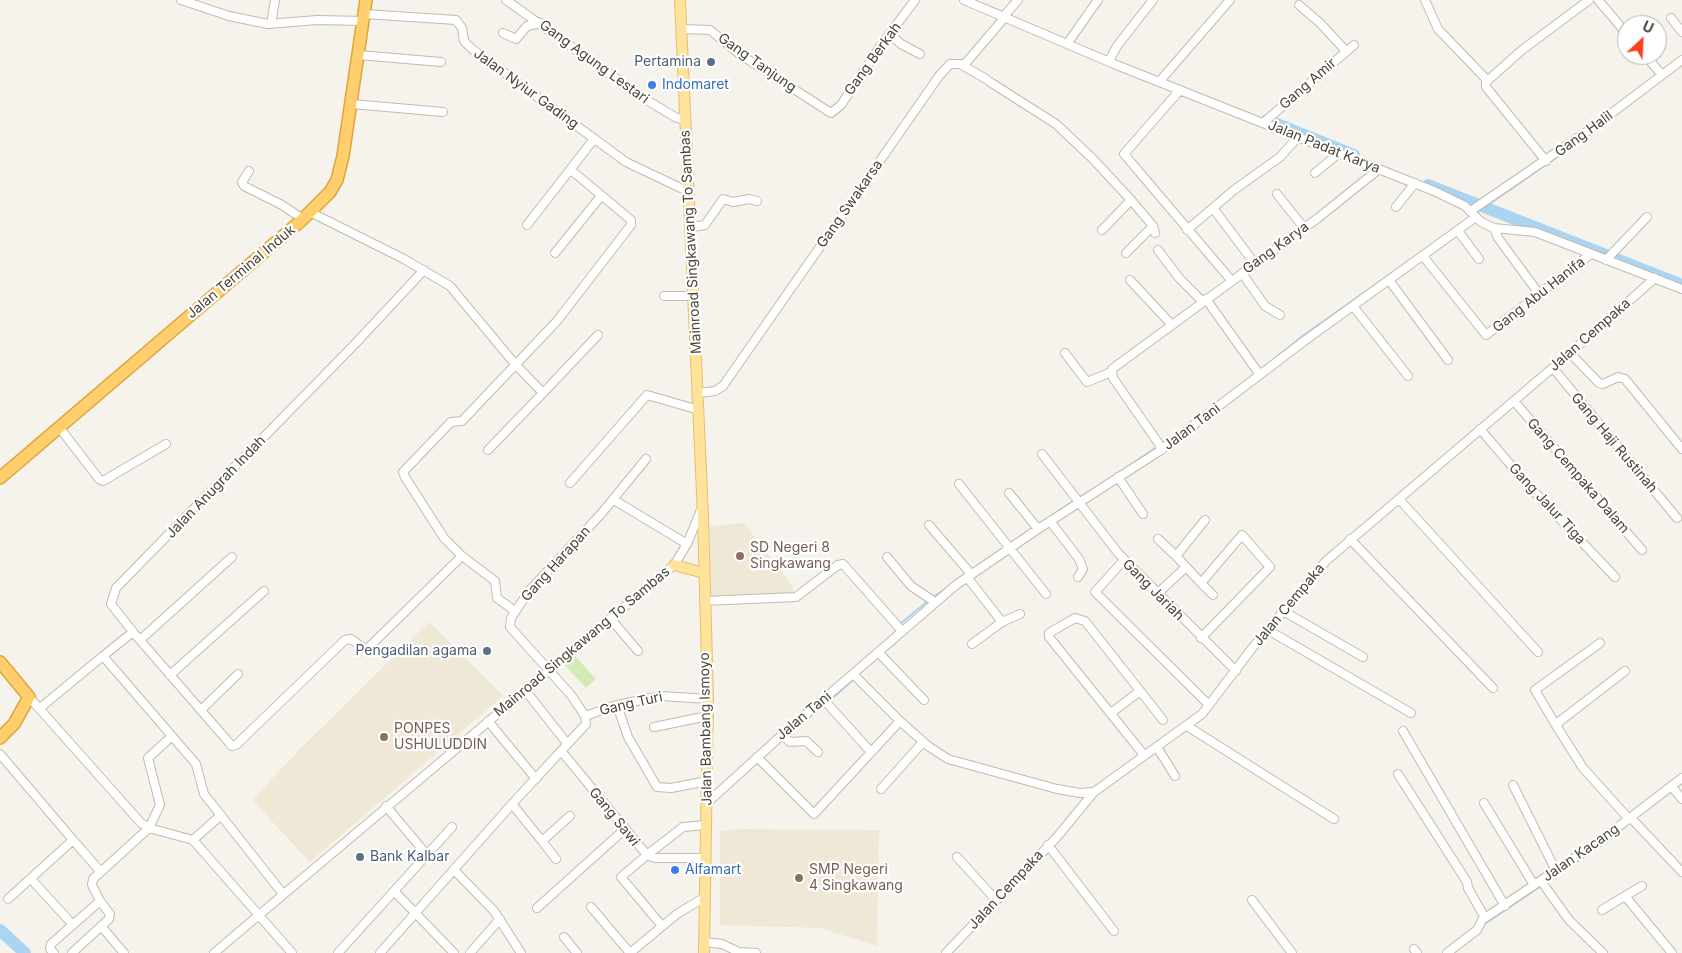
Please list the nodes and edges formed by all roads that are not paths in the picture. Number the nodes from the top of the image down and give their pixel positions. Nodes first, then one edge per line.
1 (181, 0) edge
2 (275, 0) edge
3 (366, 0) edge
4 (506, 0) edge
5 (680, 0) edge
6 (915, 0) edge
7 (964, 0) edge
8 (1018, 0) edge
9 (1098, 0) edge
10 (1153, 0) edge
11 (1230, 0) edge
12 (1424, 0) edge
13 (1589, 0) edge
14 (1598, 0) edge
15 (1299, 5) dead end
16 (1005, 15) junction
17 (364, 18) junction
18 (1671, 18) dead end
19 (1617, 22) edge
20 (541, 23) junction
21 (271, 24) junction
22 (681, 29) junction
23 (1682, 32) edge
24 (503, 33) dead end
25 (890, 34) junction
26 (1068, 42) junction
27 (1354, 45) dead end
28 (1346, 51) junction
29 (920, 54) dead end
30 (359, 55) junction
31 (1110, 58) junction
32 (1682, 60) edge
33 (441, 62) dead end
34 (962, 65) junction
35 (1654, 65) edge
36 (1662, 75) junction
37 (1161, 79) junction
38 (1486, 80) junction
39 (1180, 90) junction
40 (352, 104) junction
41 (443, 112) dead end
42 (828, 112) joint
43 (684, 120) junction
44 (1263, 123) junction
45 (1298, 137) junction
46 (594, 139) junction
47 (1339, 153) junction
48 (1546, 161) junction
49 (1379, 169) junction
50 (571, 170) junction
51 (249, 171) dead end
52 (1316, 172) dead end
53 (1414, 183) junction
54 (689, 192) junction
55 (1277, 194) dead end
56 (602, 196) junction
57 (1131, 200) junction
58 (757, 202) dead end
59 (1213, 208) junction
60 (1396, 208) dead end
61 (1474, 213) junction
62 (307, 216) junction
63 (1647, 218) dead end
64 (527, 225) dead end
65 (696, 227) junction
66 (1304, 228) junction
67 (1494, 228) junction
68 (1102, 230) dead end
69 (1187, 230) junction
70 (1458, 231) junction
71 (1158, 250) dead end
72 (555, 253) dead end
73 (1126, 253) dead end
74 (1591, 254) junction
75 (1423, 256) junction
76 (1479, 258) dead end
77 (1606, 260) junction
78 (1255, 264) junction
79 (424, 270) junction
80 (1242, 273) junction
81 (1655, 278) junction
82 (1130, 280) dead end
83 (1231, 280) junction
84 (1389, 280) junction
85 (1682, 289) edge
86 (1540, 294) junction
87 (664, 296) dead end
88 (694, 296) junction
89 (1204, 301) junction
90 (1353, 306) junction
91 (1280, 316) dead end
92 (1171, 324) junction
93 (598, 335) dead end
94 (1066, 352) dead end
95 (1570, 353) junction
96 (1448, 360) dead end
97 (515, 364) junction
98 (1552, 368) junction
99 (1111, 372) junction
100 (1258, 372) junction
101 (1408, 376) dead end
102 (543, 393) junction
103 (703, 393) junction
104 (1514, 401) junction
105 (699, 410) junction
106 (58, 427) junction
107 (1480, 429) junction
108 (166, 444) dead end
109 (1160, 448) junction
110 (1682, 449) edge
111 (488, 450) dead end
112 (1042, 454) dead end
113 (646, 459) dead end
114 (0, 478) edge
115 (1118, 478) junction
116 (570, 483) dead end
117 (959, 484) dead end
118 (1009, 493) dead end
119 (1398, 499) junction
120 (614, 500) junction
121 (1076, 501) junction
122 (703, 506) junction
123 (1143, 514) dead end
124 (1677, 518) dead end
125 (1205, 520) dead end
126 (1050, 521) junction
127 (929, 525) dead end
128 (1037, 527) junction
129 (1158, 539) dead end
130 (1350, 539) junction
131 (687, 544) junction
132 (1008, 545) junction
133 (1642, 550) dead end
134 (462, 556) junction
135 (1176, 556) junction
136 (232, 557) dead end
137 (887, 558) dead end
138 (1124, 560) junction
139 (674, 565) junction
140 (1186, 567) junction
141 (704, 573) junction
142 (969, 576) junction
143 (1078, 577) dead end
144 (1616, 577) dead end
145 (1201, 583) junction
146 (264, 590) dead end
147 (1046, 594) dead end
148 (1157, 594) junction
149 (1213, 595) dead end
150 (704, 601) junction
151 (935, 602) junction
152 (515, 611) junction
153 (1283, 611) junction
154 (1020, 614) dead end
155 (610, 618) junction
156 (1002, 622) junction
157 (901, 628) junction
158 (1268, 630) junction
159 (133, 632) junction
160 (1201, 638) junction
161 (140, 640) junction
162 (1600, 643) dead end
163 (972, 644) dead end
164 (638, 650) dead end
165 (878, 652) junction
166 (1538, 652) dead end
167 (103, 656) junction
168 (1363, 657) dead end
169 (0, 662) edge
170 (548, 670) junction
171 (1236, 671) junction
172 (1624, 671) dead end
173 (238, 674) dead end
174 (170, 675) junction
175 (856, 677) junction
176 (1493, 688) dead end
177 (525, 690) junction
178 (1140, 692) junction
179 (29, 697) junction
180 (708, 699) junction
181 (924, 700) dead end
182 (826, 703) junction
183 (617, 705) junction
184 (1209, 705) junction
185 (40, 708) junction
186 (201, 710) junction
187 (1111, 713) junction
188 (1411, 713) dead end
189 (585, 716) junction
190 (708, 716) junction
191 (488, 720) junction
192 (1163, 720) dead end
193 (900, 721) junction
194 (1187, 726) junction
195 (654, 727) dead end
196 (1558, 727) junction
197 (1403, 731) dead end
198 (172, 736) junction
199 (784, 737) junction
200 (0, 738) edge
201 (566, 742) dead end
202 (923, 742) junction
203 (1157, 747) junction
204 (562, 752) junction
205 (818, 752) dead end
206 (871, 752) junction
207 (0, 754) edge
208 (1144, 754) junction
209 (757, 757) junction
210 (1398, 774) dead end
211 (1175, 776) dead end
212 (1682, 778) edge
213 (536, 779) junction
214 (707, 781) junction
215 (1513, 785) dead end
216 (1673, 788) junction
217 (881, 789) dead end
218 (1094, 792) junction
219 (1682, 799) edge
220 (710, 801) junction
221 (1484, 803) dead end
222 (512, 804) junction
223 (386, 806) junction
224 (220, 815) junction
225 (570, 816) dead end
226 (1334, 819) dead end
227 (1631, 819) junction
228 (706, 825) junction
229 (452, 827) dead end
230 (149, 828) junction
231 (625, 829) junction
232 (74, 840) junction
233 (193, 840) junction
234 (542, 841) junction
235 (1048, 845) junction
236 (427, 855) junction
237 (647, 856) junction
238 (957, 857) dead end
239 (706, 858) junction
240 (556, 859) dead end
241 (100, 871) junction
242 (455, 871) junction
243 (1556, 871) junction
244 (1682, 872) edge
245 (31, 879) junction
246 (1540, 884) junction
247 (1642, 886) dead end
248 (394, 891) junction
249 (283, 894) junction
250 (1625, 896) junction
251 (705, 897) junction
252 (994, 897) junction
253 (8, 899) dead end
254 (1252, 900) dead end
255 (100, 901) junction
256 (592, 906) dead end
257 (1505, 906) junction
258 (538, 908) dead end
259 (1602, 910) dead end
260 (258, 915) junction
261 (416, 915) junction
262 (1485, 918) junction
263 (500, 919) junction
264 (73, 925) junction
265 (101, 926) junction
266 (662, 926) junction
267 (1114, 931) dead end
268 (564, 937) dead end
269 (709, 942) junction
270 (1458, 950) edge
271 (385, 951) edge
272 (342, 952) edge
273 (54, 953) edge
274 (72, 953) edge
275 (124, 953) edge
276 (214, 953) edge
277 (292, 953) edge
278 (454, 953) edge
279 (470, 953) edge
280 (521, 953) edge
281 (577, 953) edge
282 (630, 953) edge
283 (704, 953) edge
284 (756, 953) edge
285 (946, 953) edge
286 (1292, 953) edge
287 (1447, 953) edge
288 (1603, 953) edge
289 (1672, 953) edge

1 - 21 street
2 - 21 street
3 - 17 highway, Jalan Terminal Induk
4 - 20 street, Gang Agung Lestari
5 - 22 main road, Mainroad Singkawang To Sambas
6 - 25 street, Gang Berkah
7 - 16 street, Jalan Padat Karya
8 - 16 street, Gang Swakarsa
9 - 26 street
10 - 31 street
11 - 37 street
12 - 38 street
13 - 38 street
14 - 19 street
15 - 28 street
16 - 26 street, Jalan Padat Karya
16 - 34 street, Gang Swakarsa
17 - 21 street
17 - 30 highway, Jalan Terminal Induk
17 - 46 street, Jalan Nyiur Gading
18 - 23 street
20 - 24 street
20 - 43 street, Gang Agung Lestari
22 - 42 street, Gang Tanjung
22 - 43 main road, Mainroad Singkawang To Sambas
25 - 29 street
25 - 42 street, Gang Berkah
26 - 31 street, Jalan Padat Karya
27 - 28 street, Gang Amir
28 - 44 street, Gang Amir
30 - 33 street
30 - 40 highway, Jalan Terminal Induk
31 - 37 street, Jalan Padat Karya
32 - 36 street, Gang Halil
34 - 57 street
34 - 103 street, Gang Swakarsa
35 - 36 street
36 - 48 street, Gang Halil
37 - 39 street, Jalan Padat Karya
38 - 48 street
39 - 44 street, Jalan Padat Karya
39 - 69 street
40 - 41 street
40 - 62 highway, Jalan Terminal Induk
43 - 54 main road, Mainroad Singkawang To Sambas
44 - 45 street, Jalan Padat Karya
45 - 47 street, Jalan Padat Karya
45 - 59 street
46 - 50 street
46 - 54 street, Jalan Nyiur Gading
47 - 49 street, Jalan Padat Karya
47 - 52 street
48 - 61 street, Gang Halil
49 - 53 street, Jalan Padat Karya
49 - 66 street, Gang Karya
50 - 56 street
50 - 64 street
51 - 62 street
53 - 60 street
53 - 61 street, Jalan Padat Karya
54 - 65 main road, Mainroad Singkawang To Sambas
55 - 66 street
56 - 72 street
56 - 97 street
57 - 68 street
57 - 73 street
58 - 65 street
59 - 69 street
59 - 78 street
61 - 67 street, Jalan Padat Karya
61 - 70 street, Jalan Tani
62 - 79 street
62 - 106 highway, Jalan Terminal Induk
63 - 77 street
65 - 88 main road, Mainroad Singkawang To Sambas
66 - 78 street, Gang Karya
67 - 74 street, Jalan Padat Karya
67 - 86 street
69 - 83 street
70 - 75 street, Jalan Tani
70 - 76 street
71 - 89 street
74 - 77 street, Jalan Padat Karya
74 - 86 street, Gang Abu Hanifa
75 - 84 street, Jalan Tani
75 - 86 street, Gang Abu Hanifa
77 - 81 street, Jalan Padat Karya
78 - 80 street, Gang Karya
79 - 97 street
79 - 159 street, Jalan Anugrah Indah
80 - 83 street, Gang Karya
80 - 91 street
81 - 85 street, Jalan Padat Karya
81 - 95 street, Jalan Cempaka
82 - 92 street
83 - 89 street, Gang Karya
84 - 90 street, Jalan Tani
84 - 96 street
87 - 88 street
88 - 103 main road, Mainroad Singkawang To Sambas
89 - 92 street, Gang Karya
89 - 100 street
90 - 100 street, Jalan Tani
90 - 101 street
92 - 99 street, Gang Karya
93 - 102 street
94 - 99 street
95 - 98 street, Jalan Cempaka
95 - 110 street
97 - 102 street
97 - 134 street
98 - 104 street, Jalan Cempaka
98 - 124 street, Gang Haji Rustinah
99 - 109 street
100 - 109 street, Jalan Tani
102 - 111 street
103 - 105 main road, Mainroad Singkawang To Sambas
104 - 107 street, Jalan Cempaka
104 - 133 street, Gang Cempaka Dalam
105 - 116 street
105 - 122 main road, Mainroad Singkawang To Sambas
106 - 108 street
106 - 114 highway, Jalan Terminal Induk
107 - 119 street, Jalan Cempaka
107 - 144 street, Gang Jalur Tiga
109 - 115 street, Jalan Tani
112 - 121 street, Gang Jariah
113 - 120 street, Gang Harapan
115 - 121 street, Jalan Tani
115 - 123 street
117 - 132 street
118 - 128 street
119 - 130 street, Jalan Cempaka
119 - 166 street
120 - 131 street
120 - 152 street, Gang Harapan
121 - 126 street, Jalan Tani
121 - 138 street, Gang Jariah
122 - 131 street, Mainroad Singkawang To Sambas
122 - 141 main road, Jalan Bambang Ismoyo
125 - 135 street
126 - 128 street, Jalan Tani
126 - 143 street
127 - 142 street
128 - 132 street, Jalan Tani
129 - 135 street
130 - 153 street, Jalan Cempaka
130 - 176 street
131 - 139 street, Mainroad Singkawang To Sambas
132 - 142 street, Jalan Tani
132 - 147 street
134 - 152 street
134 - 186 street
135 - 140 street
136 - 161 street
137 - 151 street
138 - 148 street, Gang Jariah
138 - 184 street
139 - 141 main road
139 - 155 street, Mainroad Singkawang To Sambas
140 - 145 street
140 - 148 street
141 - 150 main road, Jalan Bambang Ismoyo
142 - 151 street, Jalan Tani
142 - 156 street
145 - 149 street
145 - 160 street
146 - 174 street
148 - 160 street, Gang Jariah
150 - 157 street
150 - 180 main road, Jalan Bambang Ismoyo
151 - 157 street, Jalan Tani
152 - 170 street, Gang Harapan
153 - 158 street, Jalan Cempaka
153 - 168 street
154 - 156 street
155 - 164 street
155 - 170 street, Mainroad Singkawang To Sambas
156 - 163 street
157 - 165 street, Jalan Tani
158 - 171 street, Jalan Cempaka
158 - 188 street
159 - 161 street
159 - 167 street
160 - 171 street, Gang Jariah
161 - 174 street
162 - 196 street
165 - 175 street, Jalan Tani
165 - 181 street
167 - 185 street
167 - 198 street
169 - 179 highway
170 - 177 street, Mainroad Singkawang To Sambas
170 - 189 street
171 - 184 street, Jalan Cempaka
172 - 196 street
173 - 186 street
174 - 186 street
175 - 182 street, Jalan Tani
175 - 193 street
177 - 191 street, Mainroad Singkawang To Sambas
177 - 201 street
178 - 187 street
178 - 187 street
178 - 192 street
179 - 185 street
179 - 200 highway
180 - 183 street, Gang Turi
180 - 190 main road, Jalan Bambang Ismoyo
182 - 199 street, Jalan Tani
182 - 206 street
183 - 189 street, Gang Turi
183 - 214 street
184 - 194 street, Jalan Cempaka
185 - 230 street
187 - 208 street
189 - 204 street, Gang Turi
190 - 195 street
190 - 214 main road, Jalan Bambang Ismoyo
191 - 213 street
191 - 223 street, Mainroad Singkawang To Sambas
193 - 202 street
193 - 206 street
194 - 203 street, Jalan Cempaka
194 - 226 street
196 - 227 street
197 - 257 street
198 - 224 street
198 - 230 street
199 - 205 street
199 - 209 street, Jalan Tani
202 - 217 street
202 - 218 street
203 - 208 street, Jalan Cempaka
203 - 211 street
204 - 213 street
204 - 231 street, Gang Sawi
206 - 209 street
207 - 232 street
208 - 218 street, Jalan Cempaka
209 - 220 street, Jalan Tani
210 - 262 street
212 - 216 street, Jalan Kacang
213 - 222 street
214 - 220 main road, Jalan Bambang Ismoyo
215 - 243 street
216 - 219 street
216 - 227 street, Jalan Kacang
218 - 235 street, Jalan Cempaka
220 - 228 main road, Jalan Bambang Ismoyo
221 - 246 street
222 - 234 street
222 - 242 street
223 - 236 street
223 - 249 street, Mainroad Singkawang To Sambas
224 - 233 street
224 - 249 street
225 - 234 street
227 - 243 street, Jalan Kacang
227 - 244 street
228 - 237 street, Gang Sawi
228 - 239 main road, Jalan Bambang Ismoyo
229 - 236 street
230 - 233 street
230 - 241 street
231 - 237 street, Gang Sawi
231 - 258 street
232 - 241 street
232 - 245 street
233 - 260 street
234 - 240 street
235 - 252 street, Jalan Cempaka
235 - 267 street
236 - 248 street
237 - 239 street
237 - 266 street
238 - 252 street
239 - 251 main road, Jalan Bambang Ismoyo
241 - 255 street
242 - 261 street
242 - 263 street
243 - 246 street, Jalan Kacang
245 - 253 street
245 - 264 street
246 - 257 street, Jalan Kacang
246 - 288 street
247 - 250 street
248 - 261 street
248 - 272 street
249 - 260 street, Mainroad Singkawang To Sambas
250 - 259 street
250 - 289 street
251 - 266 street
251 - 269 main road, Jalan Bambang Ismoyo
252 - 285 street, Jalan Cempaka
254 - 286 street
255 - 264 street
255 - 265 street
256 - 282 street
257 - 262 street, Jalan Kacang
260 - 276 street, Mainroad Singkawang To Sambas
260 - 277 street
261 - 271 street
261 - 278 street
262 - 270 street, Jalan Kacang
263 - 279 street
263 - 280 street
264 - 273 street
265 - 274 street
265 - 275 street
266 - 282 street
268 - 281 street
269 - 283 main road, Jalan Bambang Ismoyo
269 - 284 street
270 - 287 street, Jalan Kacang

